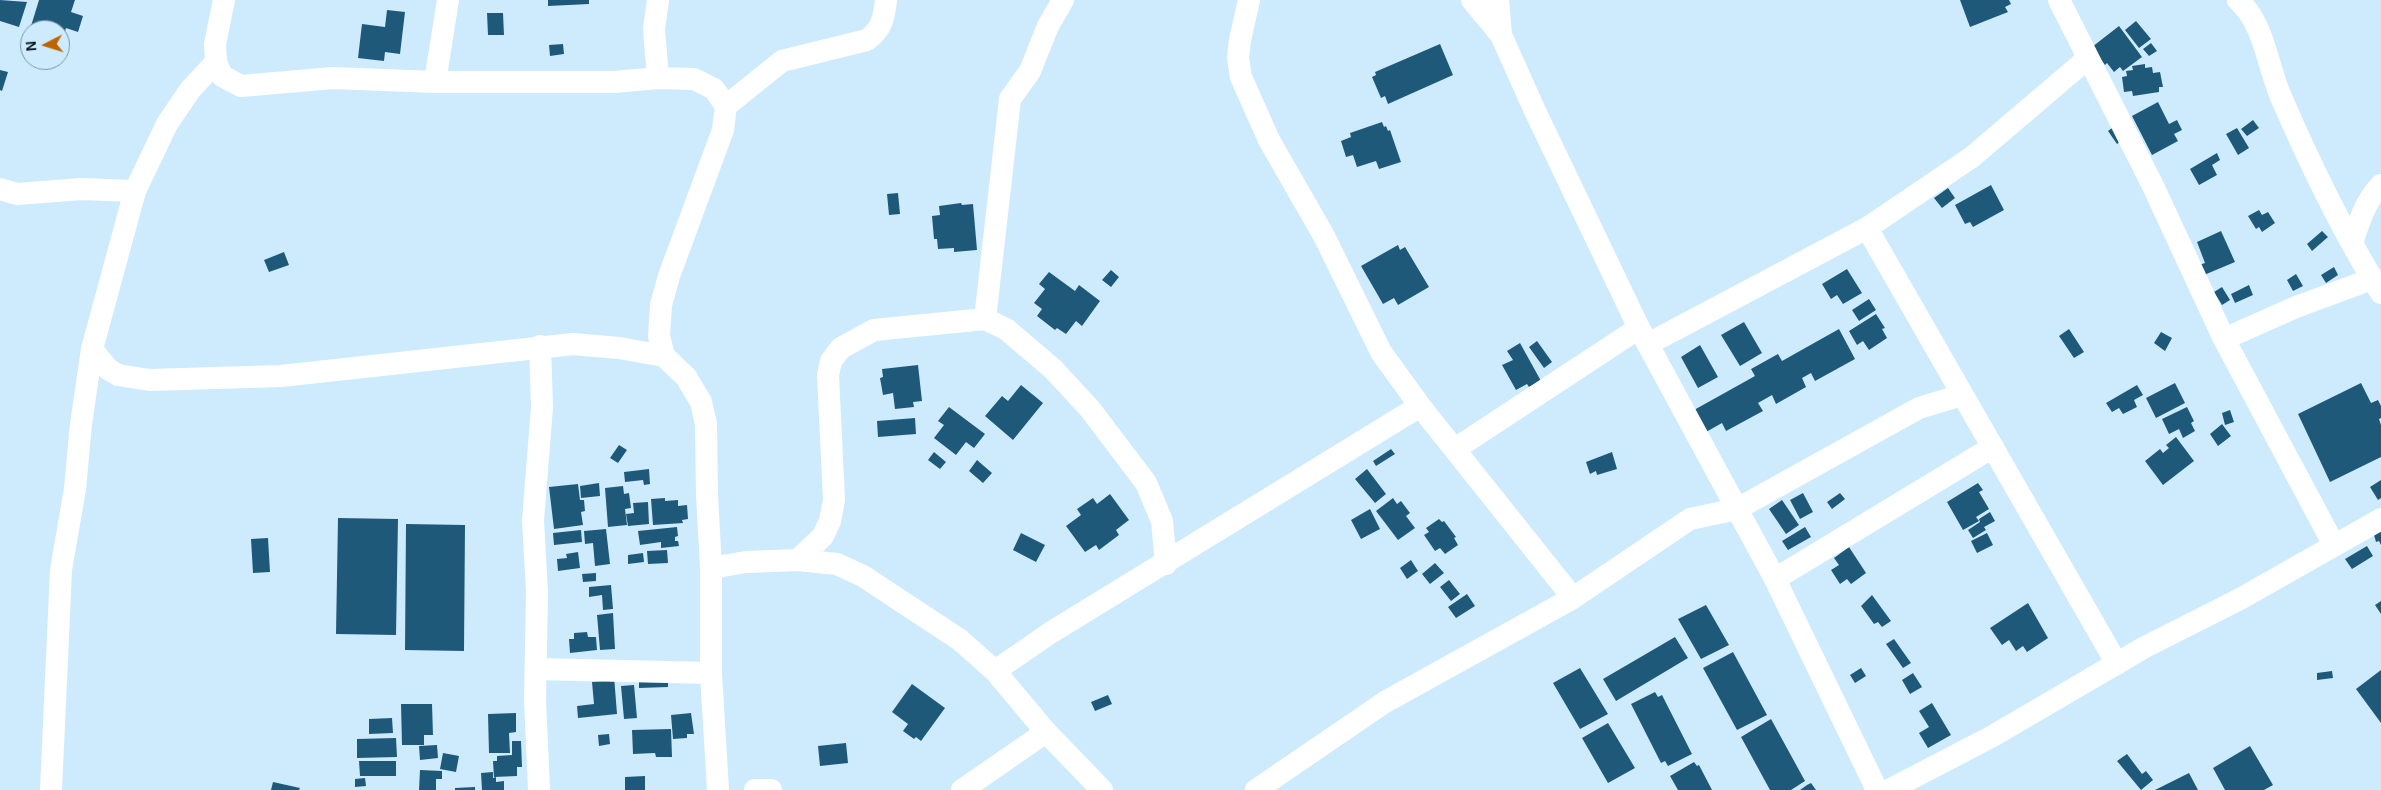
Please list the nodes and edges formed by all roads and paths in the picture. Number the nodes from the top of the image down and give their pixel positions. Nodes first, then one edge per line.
1 (224, 0) edge
2 (448, 0) edge
3 (658, 0) edge
4 (886, 0) edge
5 (1062, 0) edge
6 (1248, 0) edge
7 (1472, 0) edge
8 (1498, 0) edge
9 (2059, 0) edge
10 (2238, 0) edge
11 (1501, 35) junction
12 (2087, 59) junction
13 (216, 62) junction
14 (658, 78) junction
15 (435, 82) junction
16 (726, 106) junction
17 (2381, 185) edge
18 (0, 189) edge
19 (135, 191) junction
20 (1867, 228) junction
21 (2352, 243) junction
22 (2377, 286) edge
23 (985, 319) junction
24 (1644, 336) junction
25 (2224, 339) junction
26 (540, 346) junction
27 (92, 349) junction
28 (664, 356) junction
29 (1962, 396) junction
30 (1420, 406) junction
31 (1993, 447) junction
32 (1455, 450) junction
33 (1738, 509) junction
34 (2381, 519) edge
35 (2334, 545) junction
36 (798, 560) junction
37 (1166, 564) junction
38 (711, 568) junction
39 (1775, 579) junction
40 (1573, 598) junction
41 (2117, 664) junction
42 (536, 669) junction
43 (994, 671) junction
44 (711, 673) junction
45 (1046, 732) junction
46 (1272, 786) edge
47 (51, 790) edge
48 (539, 790) edge
49 (718, 790) edge
50 (755, 790) edge
51 (771, 790) edge
52 (962, 790) edge
53 (1102, 790) edge
54 (1877, 790) edge
55 (1889, 790) edge

1 - 13 street
2 - 15 street
3 - 14 street
4 - 16 street
5 - 23 street
6 - 30 street
7 - 11 street
8 - 11 street
9 - 12 street
10 - 21 street
11 - 24 street
12 - 20 street
12 - 25 street
13 - 15 street
13 - 19 street
14 - 15 street
14 - 16 street
16 - 28 street
17 - 21 street
18 - 19 street
19 - 27 street
20 - 24 street
20 - 29 street
21 - 22 street
22 - 25 street
23 - 36 street
23 - 37 street
24 - 32 street
24 - 33 street
25 - 35 street
26 - 27 street
26 - 28 street
26 - 42 street
27 - 47 street
28 - 38 street
29 - 31 street
29 - 33 street
30 - 32 street
30 - 37 street
31 - 39 street
31 - 41 street
32 - 40 street
33 - 39 street
33 - 40 street
34 - 35 street
35 - 41 street
36 - 38 street
36 - 43 street
37 - 43 street
38 - 44 street
39 - 54 street
40 - 46 street
41 - 55 street
42 - 44 street
42 - 48 street
43 - 45 street
44 - 49 street
45 - 52 street
45 - 53 street
50 - 51 street

